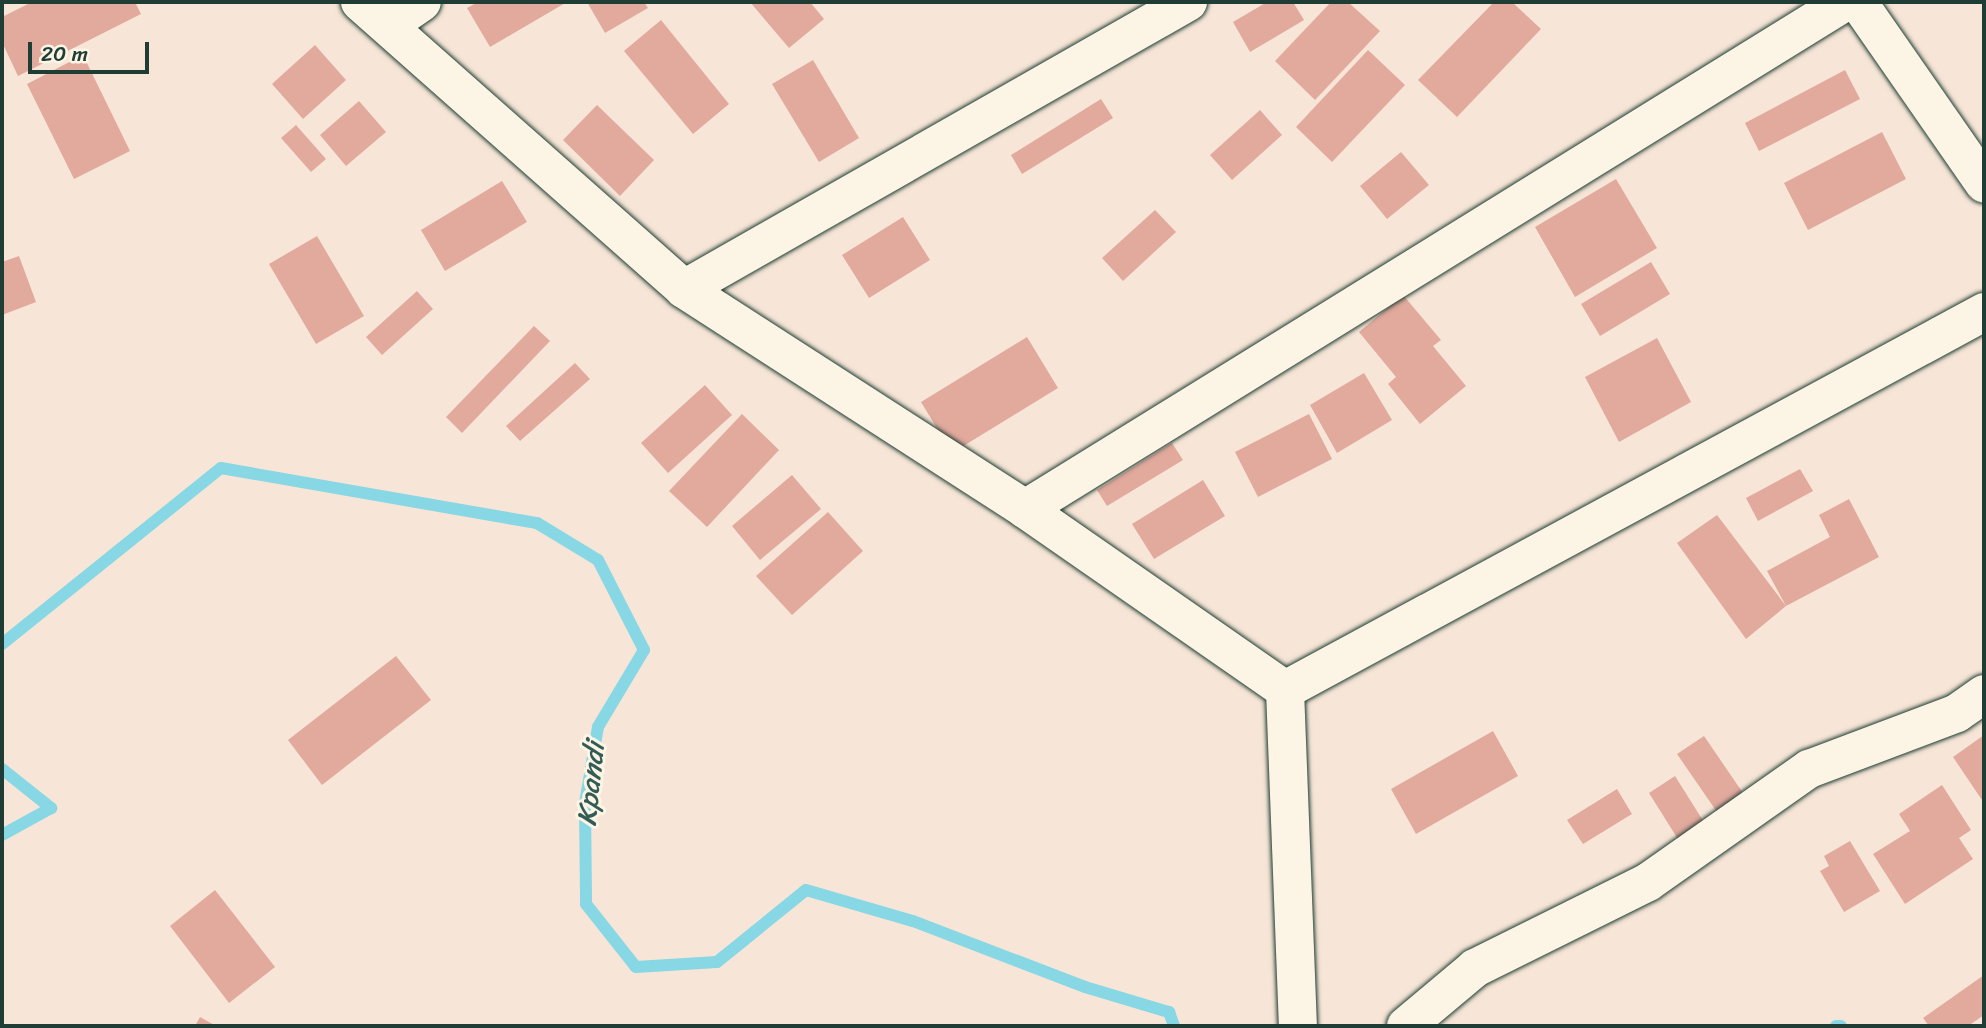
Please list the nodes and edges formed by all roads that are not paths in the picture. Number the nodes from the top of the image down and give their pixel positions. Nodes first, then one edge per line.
1 (422, 2) edge
2 (1188, 2) edge
3 (1845, 2) edge
4 (1858, 2) edge
5 (374, 13) edge
6 (1984, 183) edge
7 (684, 289) junction
8 (1984, 312) edge
9 (1025, 509) junction
10 (1285, 690) junction
11 (1984, 694) edge
12 (1298, 1026) edge
13 (1406, 1026) edge

1 - 5 street
2 - 7 street
3 - 9 street
4 - 6 street
5 - 7 street
7 - 9 street
8 - 10 street
9 - 10 street
10 - 12 street
11 - 13 street

